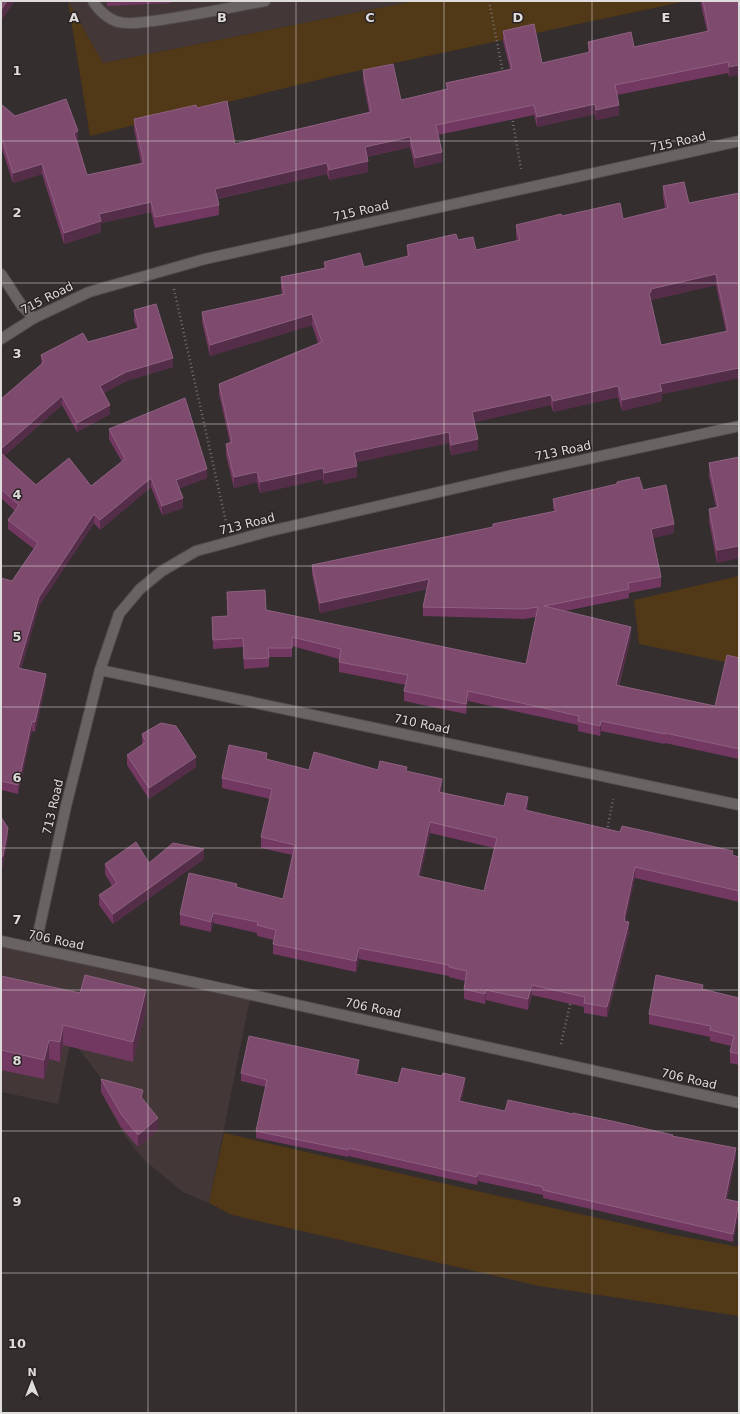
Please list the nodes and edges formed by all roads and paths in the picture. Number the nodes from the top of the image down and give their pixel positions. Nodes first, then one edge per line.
1 (93, 1) edge
2 (265, 1) edge
3 (489, 1) edge
4 (504, 78) edge
5 (512, 116) edge
6 (739, 141) edge
7 (520, 163) dead end
8 (1, 274) edge
9 (175, 293) dead end
10 (34, 318) junction
11 (1, 339) edge
12 (739, 426) edge
13 (231, 542) junction
14 (100, 670) junction
15 (618, 779) junction
16 (739, 805) edge
17 (605, 838) edge
18 (1, 941) edge
19 (35, 948) junction
20 (572, 997) edge
21 (557, 1062) junction
22 (739, 1103) edge

1 - 2 street
3 - 4 path
5 - 7 path
6 - 10 street, 715 Road
8 - 10 street
9 - 13 path
10 - 11 street, 715 Road
12 - 13 street, 713 Road
13 - 14 street, 713 Road
14 - 15 street, 710 Road
14 - 19 street, 713 Road
15 - 16 street, 710 Road
15 - 17 path
18 - 19 street, 706 Road
19 - 21 street, 706 Road
20 - 21 path
21 - 22 street, 706 Road

